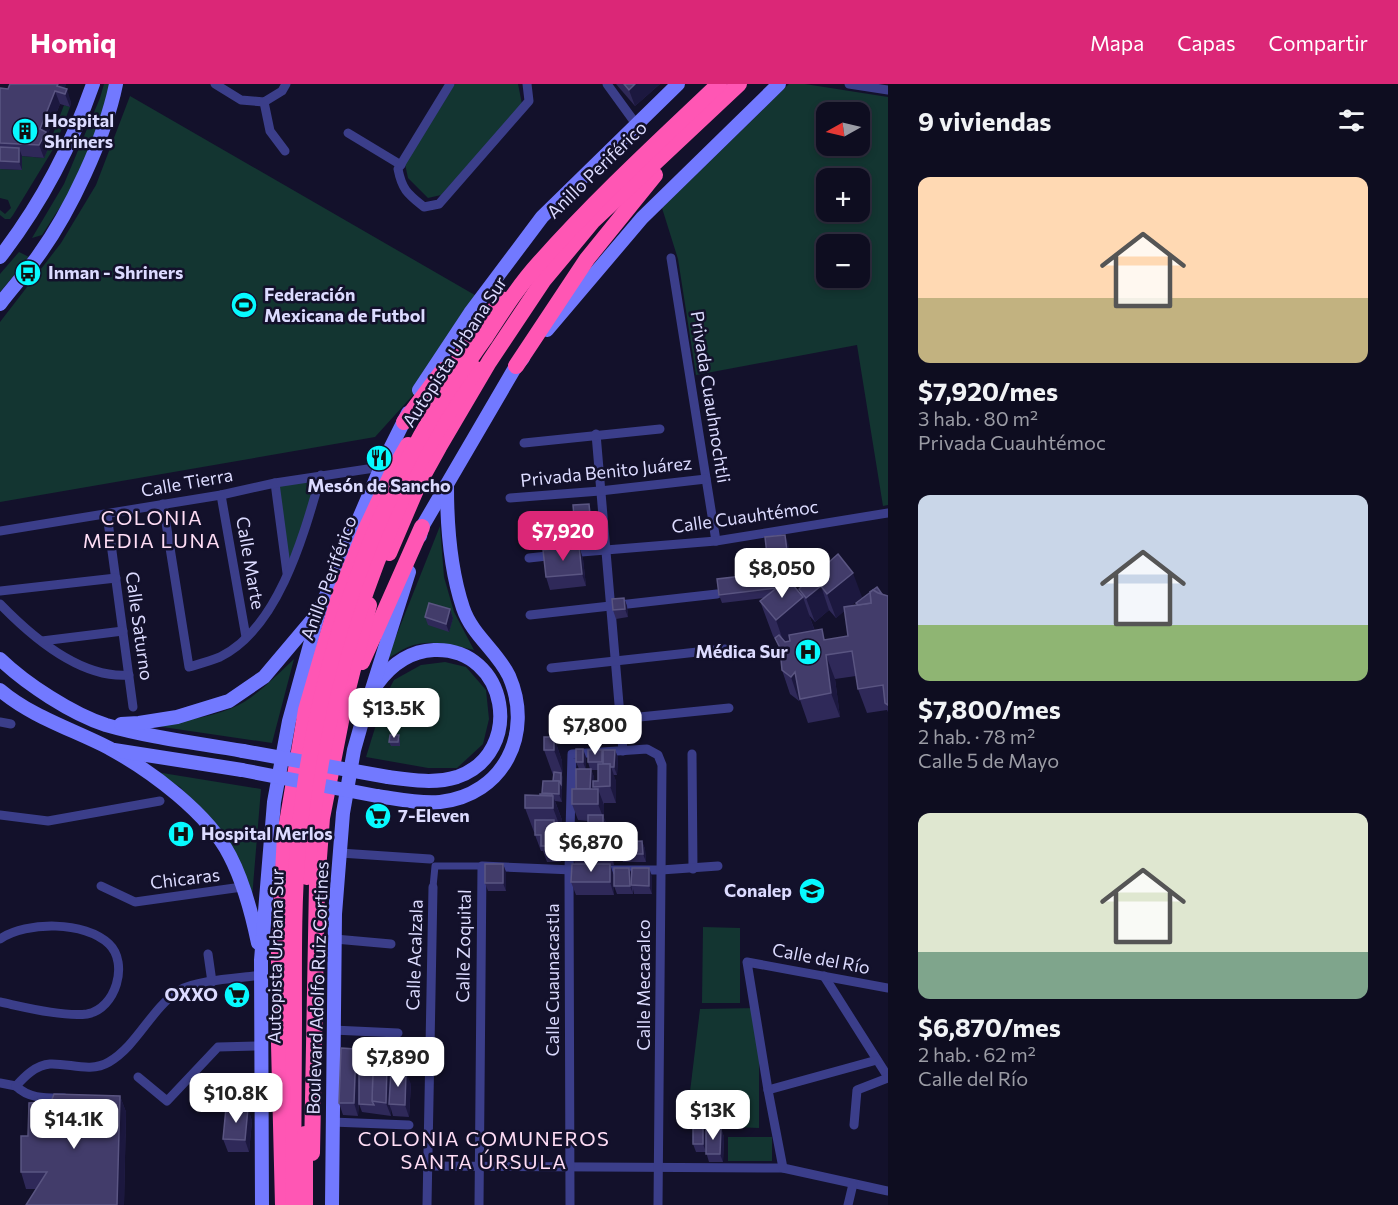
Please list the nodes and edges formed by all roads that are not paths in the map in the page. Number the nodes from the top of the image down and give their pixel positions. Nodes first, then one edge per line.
1 (93, 84) edge
2 (116, 84) edge
3 (215, 84) edge
4 (286, 84) edge
5 (450, 84) edge
6 (526, 84) edge
7 (607, 84) edge
8 (678, 84) edge
9 (713, 84) edge
10 (719, 84) edge
11 (730, 84) edge
12 (739, 84) edge
13 (779, 84) edge
14 (849, 84) edge
15 (888, 90) edge
16 (264, 102) junction
17 (636, 124) junction
18 (691, 130) junction
19 (348, 133) dead end
20 (285, 151) dead end
21 (401, 165) junction
22 (0, 257) edge
23 (671, 258) dead end
24 (521, 274) junction
25 (0, 304) edge
26 (516, 366) junction
27 (404, 422) junction
28 (660, 429) dead end
29 (596, 435) junction
30 (524, 442) dead end
31 (381, 467) junction
32 (321, 476) junction
33 (706, 479) junction
34 (276, 483) junction
35 (447, 483) junction
36 (600, 491) junction
37 (221, 495) junction
38 (510, 498) dead end
39 (163, 504) junction
40 (888, 513) edge
41 (107, 514) junction
42 (422, 527) junction
43 (0, 531) edge
44 (349, 539) junction
45 (717, 541) junction
46 (606, 549) junction
47 (529, 558) dead end
48 (287, 573) junction
49 (116, 578) junction
50 (0, 591) edge
51 (717, 594) edge
52 (0, 604) edge
53 (611, 605) junction
54 (319, 612) junction
55 (530, 615) dead end
56 (123, 631) junction
57 (246, 637) junction
58 (42, 641) junction
59 (725, 649) dead end
60 (0, 659) edge
61 (615, 661) junction
62 (550, 668) dead end
63 (129, 675) junction
64 (0, 690) edge
65 (345, 701) junction
66 (133, 707) dead end
67 (729, 708) dead end
68 (306, 710) junction
69 (365, 711) junction
70 (620, 718) junction
71 (0, 722) edge
72 (11, 724) dead end
73 (104, 724) junction
74 (560, 725) dead end
75 (109, 749) junction
76 (623, 751) junction
77 (692, 754) dead end
78 (160, 801) dead end
79 (0, 815) edge
80 (340, 853) junction
81 (430, 859) dead end
82 (482, 866) junction
83 (718, 866) dead end
84 (693, 869) junction
85 (569, 870) junction
86 (581, 870) edge
87 (592, 870) edge
88 (661, 870) junction
89 (101, 886) dead end
90 (433, 886) joint
91 (242, 887) junction
92 (0, 939) edge
93 (335, 939) junction
94 (391, 945) dead end
95 (208, 954) dead end
96 (261, 960) junction
97 (261, 975) junction
98 (824, 976) junction
99 (212, 982) junction
100 (888, 988) edge
101 (0, 1002) edge
102 (333, 1030) junction
103 (398, 1033) dead end
104 (261, 1046) junction
105 (877, 1060) junction
106 (138, 1077) dead end
107 (888, 1078) edge
108 (0, 1083) edge
109 (16, 1086) junction
110 (768, 1090) junction
111 (72, 1098) edge
112 (332, 1122) junction
113 (409, 1125) dead end
114 (854, 1125) dead end
115 (479, 1165) junction
116 (426, 1166) junction
117 (569, 1166) junction
118 (659, 1166) junction
119 (783, 1167) junction
120 (853, 1184) junction
121 (888, 1191) edge
122 (262, 1205) edge
123 (283, 1205) edge
124 (293, 1205) edge
125 (305, 1205) edge
126 (312, 1205) edge
127 (332, 1205) edge
128 (427, 1205) edge
129 (479, 1205) edge
130 (570, 1205) edge
131 (658, 1205) edge
132 (848, 1205) edge

1 - 22 main road
2 - 25 main road
3 - 16 street
4 - 16 street
5 - 21 street
6 - 21 street
7 - 17 street
8 - 17 main road
9 - 24 highway, Anillo Periférico
10 - 124 highway, Autopista Urbana Sur, bridge
11 - 125 highway, Autopista Urbana Sur, bridge
12 - 18 highway, Anillo Periférico
13 - 26 main road, Boulevard Adolfo Ruiz Cortines
14 - 15 street
16 - 20 street
17 - 27 main road
18 - 26 highway
18 - 65 highway, Anillo Periférico
19 - 21 street
23 - 33 street, Privada Cuauhnochtli
24 - 27 highway
24 - 68 highway, Anillo Periférico
26 - 35 main road, Boulevard Adolfo Ruiz Cortines
27 - 31 main road
28 - 29 street
29 - 30 street
29 - 36 street
31 - 32 street, Calle Tierra
31 - 44 main road
32 - 34 street, Calle Tierra
32 - 48 street
33 - 36 street, Privada Benito Juárez
33 - 45 street, Privada Cuauhnochtli
34 - 37 street, Calle Tierra
34 - 48 street
35 - 42 main road, Boulevard Adolfo Ruiz Cortines
35 - 75 main road, bridge
36 - 38 street, Privada Benito Juárez
36 - 46 street
37 - 39 street, Calle Tierra
37 - 57 street, Calle Marte
39 - 41 street, Calle Tierra
39 - 57 street
40 - 45 street, Calle Cuauhtémoc
41 - 43 street, Calle Tierra
41 - 49 street, Calle Saturno
42 - 65 highway
42 - 69 main road, Boulevard Adolfo Ruiz Cortines
44 - 54 main road
44 - 68 highway
45 - 46 street, Calle Cuauhtémoc
46 - 47 street, Calle Cuauhtémoc
46 - 53 street
48 - 57 street
49 - 50 street
49 - 56 street, Calle Saturno
51 - 53 street
52 - 58 street
53 - 55 street
53 - 61 street
54 - 73 main road
54 - 96 main road
56 - 58 street
56 - 63 street, Calle Saturno
58 - 63 street
59 - 61 street
60 - 73 main road
61 - 62 street
61 - 70 street
63 - 66 street, Calle Saturno
64 - 75 main road
65 - 126 highway, Anillo Periférico
67 - 70 street
68 - 123 highway, Anillo Periférico
69 - 73 main road, bridge
69 - 80 main road, Boulevard Adolfo Ruiz Cortines
70 - 74 street
70 - 76 street
71 - 72 street
75 - 91 main road
76 - 85 street, Calle Cuaunacastla
76 - 88 street, Calle Mecacalco
77 - 84 street
78 - 79 street
80 - 81 street
80 - 93 main road, Boulevard Adolfo Ruiz Cortines
82 - 85 street
82 - 90 street
82 - 115 street, Calle Zoquital
83 - 84 street
84 - 88 street
85 - 86 street
85 - 117 street, Calle Cuaunacastla
87 - 88 street
88 - 118 street, Calle Mecacalco
89 - 91 street, Chicaras
90 - 116 street, Calle Acalzala
91 - 96 main road
92 - 101 street
93 - 94 street
93 - 102 main road, Boulevard Adolfo Ruiz Cortines
95 - 99 street
96 - 97 main road
97 - 99 street
97 - 104 main road
98 - 100 street, Calle del Río
98 - 105 street
98 - 110 street, Calle del Río
99 - 109 street
102 - 103 street
102 - 112 main road, Boulevard Adolfo Ruiz Cortines
104 - 106 street
104 - 122 main road
105 - 107 street
105 - 110 street
107 - 114 street
108 - 109 street
109 - 111 street
110 - 119 street
112 - 113 street
112 - 127 main road, Boulevard Adolfo Ruiz Cortines
115 - 116 street
115 - 117 street
115 - 129 street, Calle Zoquital
116 - 128 street, Calle Acalzala
117 - 118 street
117 - 130 street, Calle Cuaunacastla
118 - 119 street
118 - 131 street, Calle Mecacalco
119 - 120 street
120 - 121 street
120 - 132 street

